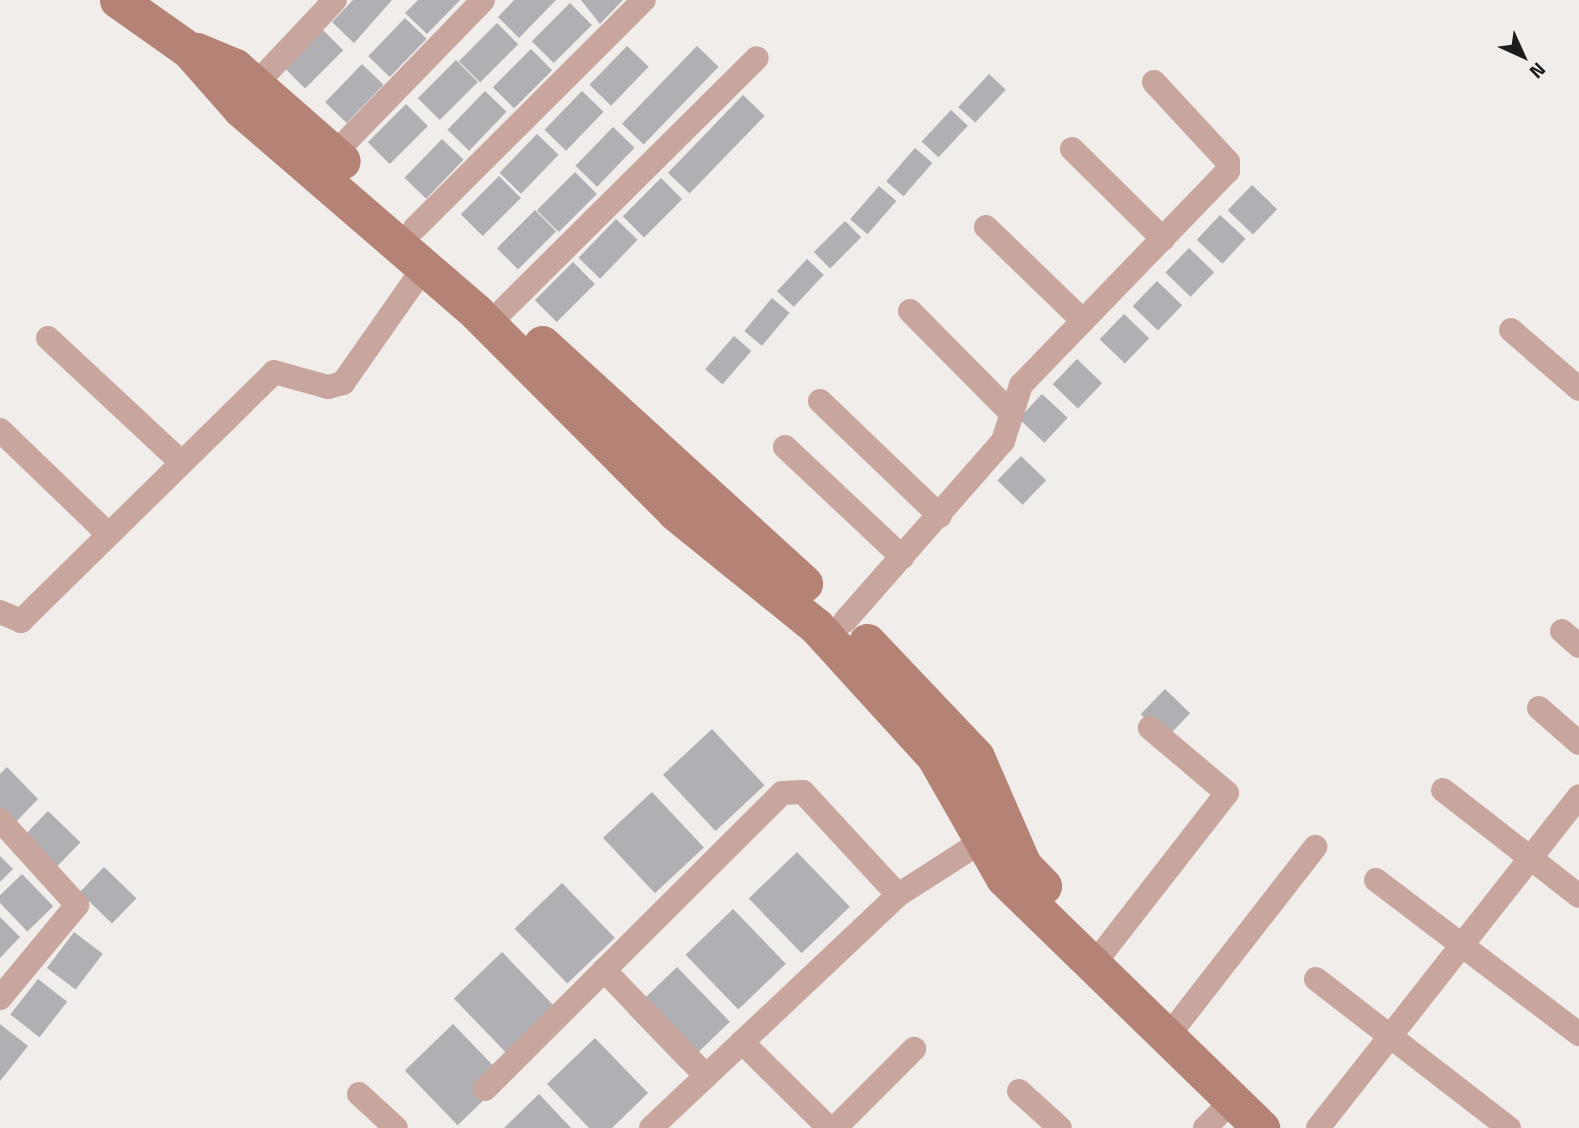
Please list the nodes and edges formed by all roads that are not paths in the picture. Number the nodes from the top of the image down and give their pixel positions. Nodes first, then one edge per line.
1 (118, 0) edge
2 (335, 0) edge
3 (484, 0) edge
4 (644, 0) edge
5 (188, 50) junction
6 (757, 58) dead end
7 (1154, 82) dead end
8 (256, 84) junction
9 (1072, 149) dead end
10 (334, 154) junction
11 (415, 228) junction
12 (986, 228) dead end
13 (1163, 239) junction
14 (425, 266) junction
15 (504, 309) junction
16 (910, 311) dead end
17 (1083, 321) junction
18 (1511, 330) dead end
19 (48, 338) dead end
20 (1579, 389) edge
21 (820, 401) dead end
22 (1008, 410) junction
23 (0, 430) edge
24 (785, 447) dead end
25 (181, 462) junction
26 (940, 516) junction
27 (108, 534) junction
28 (902, 557) junction
29 (0, 612) edge
30 (845, 621) junction
31 (1539, 708) dead end
32 (1150, 728) dead end
33 (1579, 743) edge
34 (966, 744) junction
35 (1443, 790) dead end
36 (1579, 796) edge
37 (959, 799) junction
38 (0, 820) edge
39 (1315, 847) dead end
40 (999, 856) junction
41 (1529, 859) junction
42 (1376, 880) dead end
43 (898, 895) junction
44 (1579, 895) edge
45 (1462, 947) junction
46 (1104, 951) junction
47 (604, 970) junction
48 (1316, 979) dead end
49 (1, 995) edge
50 (1179, 1022) junction
51 (1579, 1034) edge
52 (1391, 1037) junction
53 (742, 1042) junction
54 (914, 1049) dead end
55 (706, 1076) junction
56 (485, 1089) dead end
57 (1019, 1091) dead end
58 (359, 1094) dead end
59 (1230, 1102) junction
60 (396, 1128) edge
61 (651, 1128) edge
62 (829, 1128) edge
63 (835, 1128) edge
64 (1060, 1128) edge
65 (1205, 1128) edge
66 (1261, 1128) edge
67 (1287, 1128) edge
68 (1318, 1128) edge
69 (1509, 1128) edge

1 - 5 street
2 - 8 street
3 - 10 street
4 - 11 street
5 - 8 street
5 - 14 street
6 - 15 street
7 - 13 street
8 - 10 street
9 - 13 street
10 - 11 street
11 - 15 street
12 - 17 street
13 - 17 street
14 - 25 street
14 - 37 street
15 - 30 street
16 - 22 street
17 - 22 street
18 - 20 street
19 - 25 street
21 - 26 street
22 - 26 street
23 - 27 street
24 - 28 street
25 - 27 street
26 - 28 street
27 - 29 street
28 - 30 street
30 - 34 street
31 - 33 street
32 - 46 street
34 - 37 street
34 - 40 street
35 - 41 street
36 - 41 street
37 - 40 street
38 - 49 street
39 - 50 street
40 - 43 street
40 - 46 street
40 - 59 street
41 - 44 street
41 - 45 street
42 - 45 street
43 - 47 street
43 - 53 street
45 - 51 street
45 - 52 street
46 - 50 street
47 - 55 street
47 - 56 street
48 - 52 street
50 - 67 street
52 - 68 street
52 - 69 street
53 - 55 street
53 - 62 street
54 - 63 street
55 - 61 street
57 - 64 street
58 - 60 street
59 - 65 street
59 - 66 street

